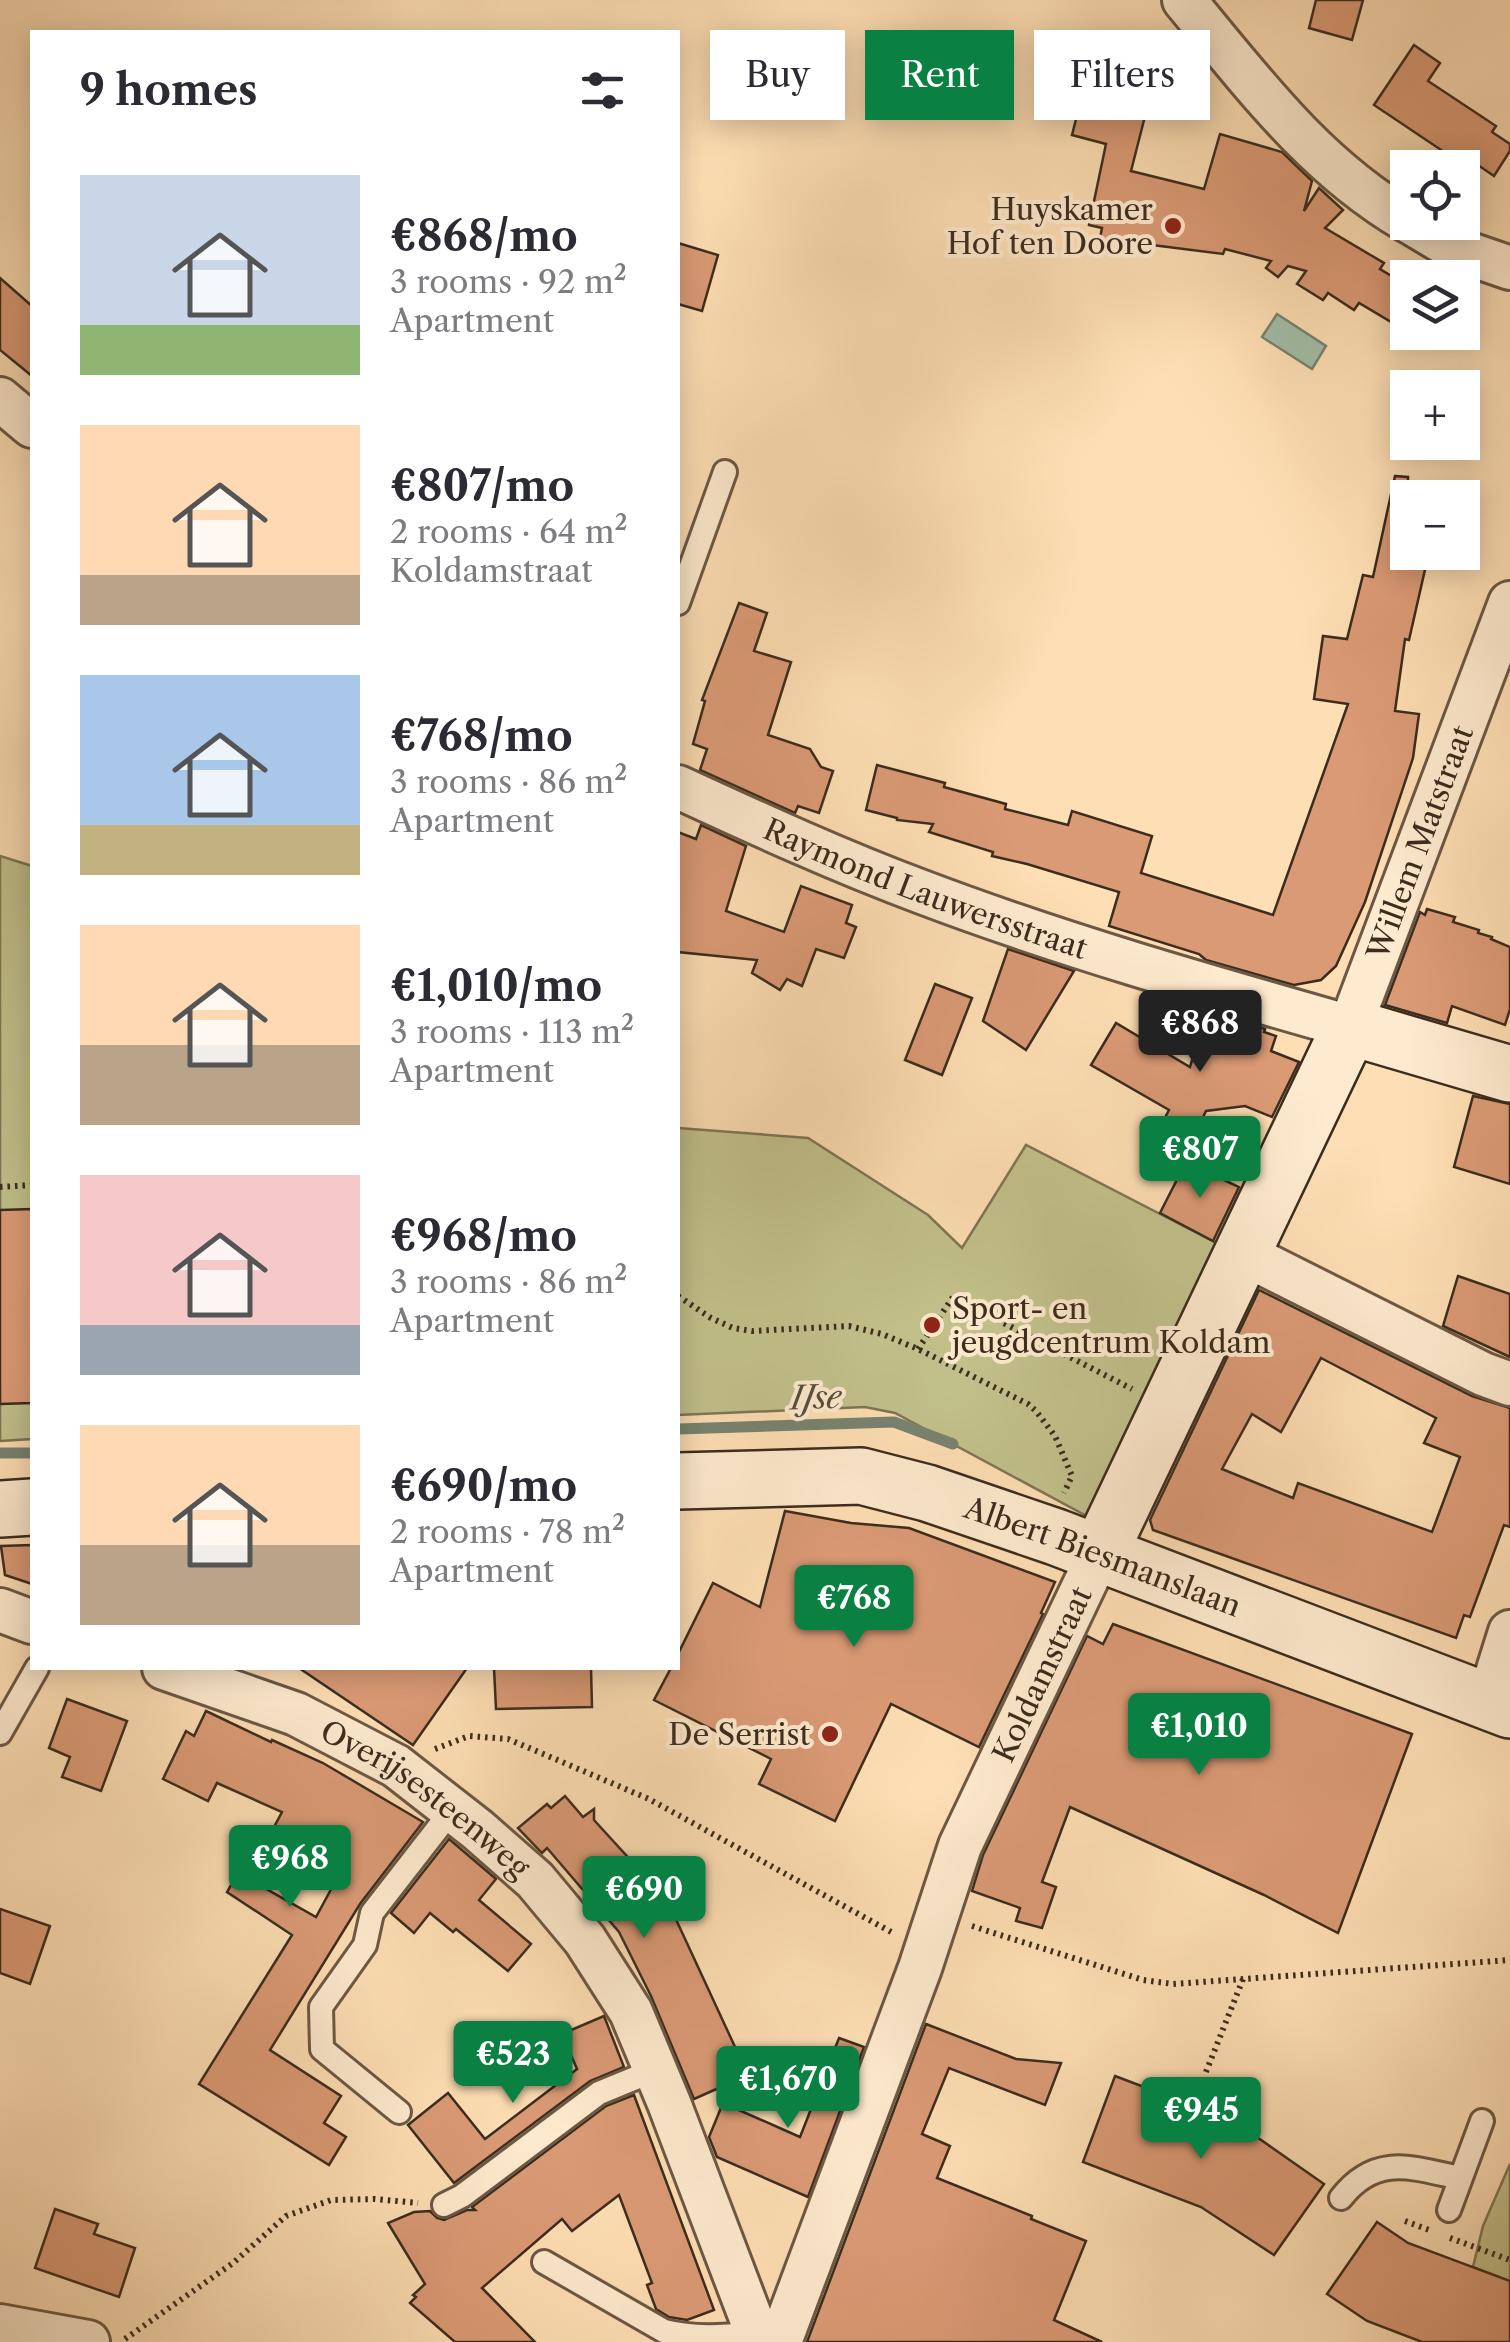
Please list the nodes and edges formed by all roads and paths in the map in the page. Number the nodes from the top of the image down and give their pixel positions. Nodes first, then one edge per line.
1 (1184, 0) edge
2 (1390, 209) edge
3 (1440, 240) edge
4 (1510, 268) edge
5 (0, 399) edge
6 (30, 424) edge
7 (725, 472) dead end
8 (680, 597) edge
9 (1510, 603) edge
10 (680, 789) edge
11 (1350, 1027) junction
12 (1510, 1074) edge
13 (30, 1185) edge
14 (0, 1187) edge
15 (1242, 1254) junction
16 (680, 1297) edge
17 (918, 1349) junction
18 (1510, 1384) edge
19 (1168, 1407) junction
20 (680, 1481) edge
21 (1060, 1500) dead end
22 (30, 1508) edge
23 (0, 1509) edge
24 (1099, 1554) junction
25 (0, 1610) edge
26 (30, 1621) edge
27 (1510, 1632) edge
28 (36, 1670) edge
29 (170, 1670) edge
30 (1499, 1706) edge
31 (0, 1733) edge
32 (396, 1766) junction
33 (452, 1810) junction
34 (931, 1933) junction
35 (1510, 1960) edge
36 (1243, 1980) junction
37 (655, 2070) junction
38 (1206, 2072) dead end
39 (399, 2112) dead end
40 (1482, 2121) dead end
41 (1460, 2178) junction
42 (1342, 2198) dead end
43 (444, 2205) joint
44 (1449, 2210) dead end
45 (544, 2262) dead end
46 (0, 2326) edge
47 (766, 2339) edge
48 (88, 2342) edge
49 (120, 2342) edge

1 - 2 street
3 - 4 street
5 - 6 street
7 - 8 lane
9 - 11 street, Willem Matstraat
10 - 11 street, Raymond Lauwersstraat
11 - 12 main road
11 - 15 main road, Koldamstraat
13 - 14 path
15 - 18 street
15 - 19 main road, Koldamstraat
16 - 17 path
17 - 19 path
17 - 21 path
19 - 24 main road, Koldamstraat
20 - 24 main road, Albert Biesmanslaan
22 - 23 main road
24 - 30 main road, Albert Biesmanslaan
24 - 34 street, Koldamstraat
25 - 26 street
27 - 30 street
28 - 31 lane
29 - 32 street, Overijsesteenweg
32 - 33 street, Overijsesteenweg
32 - 34 path
33 - 37 street, Overijsesteenweg
33 - 39 lane
34 - 36 path
34 - 47 street, Koldamstraat
35 - 36 path
36 - 38 path
37 - 43 lane
37 - 47 street, Overijsesteenweg
40 - 41 lane
41 - 42 lane
41 - 44 lane
43 - 49 path
45 - 47 lane
46 - 48 street

